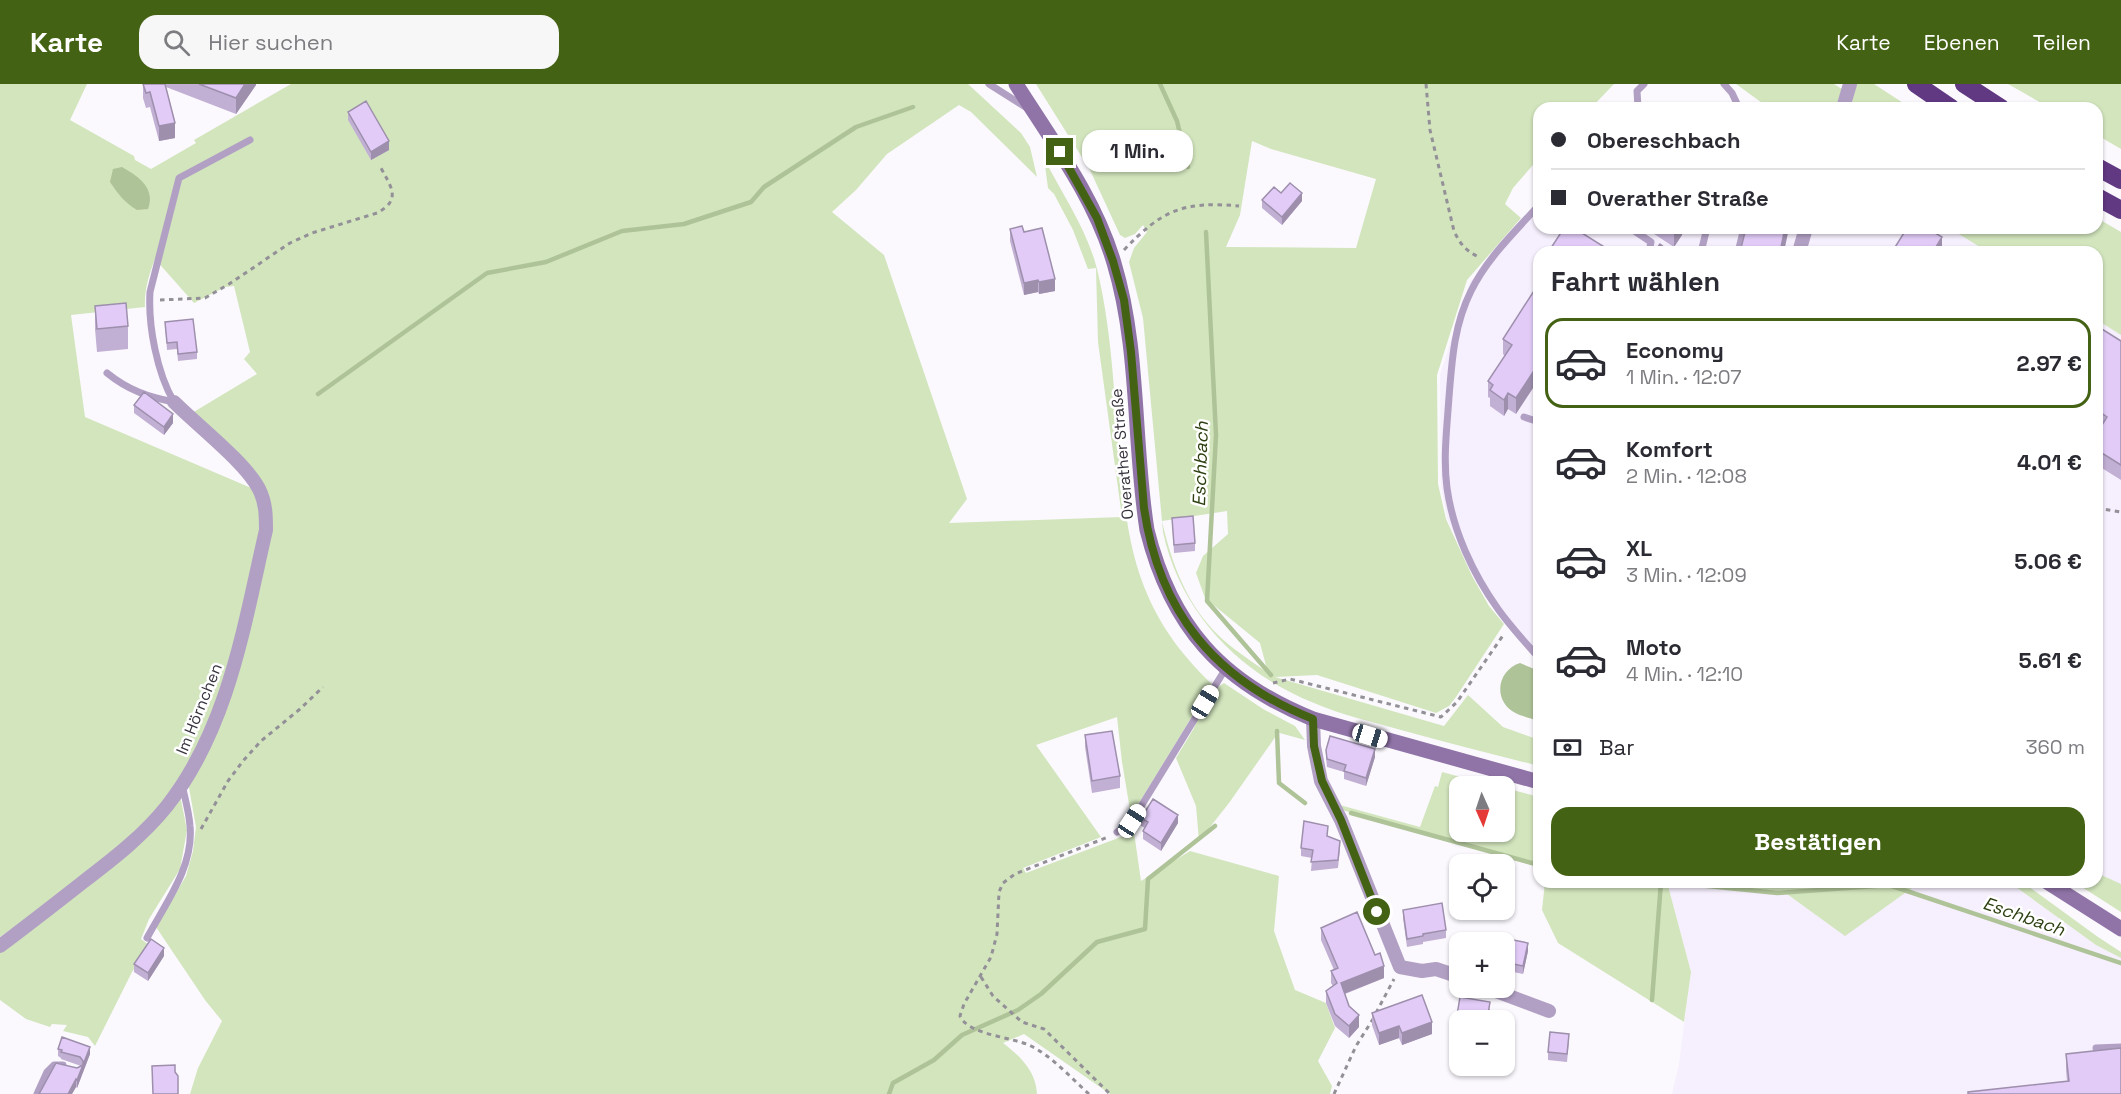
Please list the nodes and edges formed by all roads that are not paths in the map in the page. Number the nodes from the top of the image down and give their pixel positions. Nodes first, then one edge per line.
1 (989, 84) edge
2 (1016, 84) edge
3 (1644, 84) edge
4 (1724, 84) edge
5 (1851, 84) edge
6 (1916, 84) edge
7 (1964, 84) edge
8 (1638, 102) edge
9 (1736, 102) edge
10 (1845, 102) edge
11 (1942, 102) edge
12 (1992, 102) edge
13 (1035, 113) junction
14 (250, 140) dead end
15 (2103, 170) edge
16 (2121, 180) edge
17 (2103, 200) edge
18 (2121, 210) edge
19 (1533, 212) edge
20 (1639, 234) edge
21 (1650, 246) edge
22 (107, 373) dead end
23 (174, 402) junction
24 (1524, 417) dead end
25 (1533, 420) edge
26 (1533, 651) edge
27 (1226, 668) junction
28 (1313, 719) junction
29 (1533, 780) edge
30 (182, 785) junction
31 (1117, 832) road end
32 (2056, 888) edge
33 (2121, 929) edge
34 (147, 938) dead end
35 (0, 946) edge
36 (1449, 973) edge
37 (1514, 998) edge
38 (1549, 1011) dead end
39 (2121, 1047) edge
40 (2096, 1048) edge
41 (70, 1068) edge
42 (37, 1094) edge

1 - 13 lane
2 - 13 main road, Overather Straße
3 - 8 lane
4 - 9 lane
5 - 10 street
6 - 11 highway
7 - 12 highway
13 - 27 main road, Overather Straße
14 - 23 lane
15 - 16 highway
17 - 18 highway
19 - 26 lane
20 - 21 lane
22 - 23 lane
23 - 30 street, Im Hörnchen
24 - 25 lane
27 - 28 main road, Overather Straße
27 - 31 lane
28 - 29 main road, Overather Straße
28 - 36 street
30 - 34 lane
30 - 35 street, Im Hörnchen
32 - 33 main road
37 - 38 street
39 - 40 lane
41 - 42 lane

